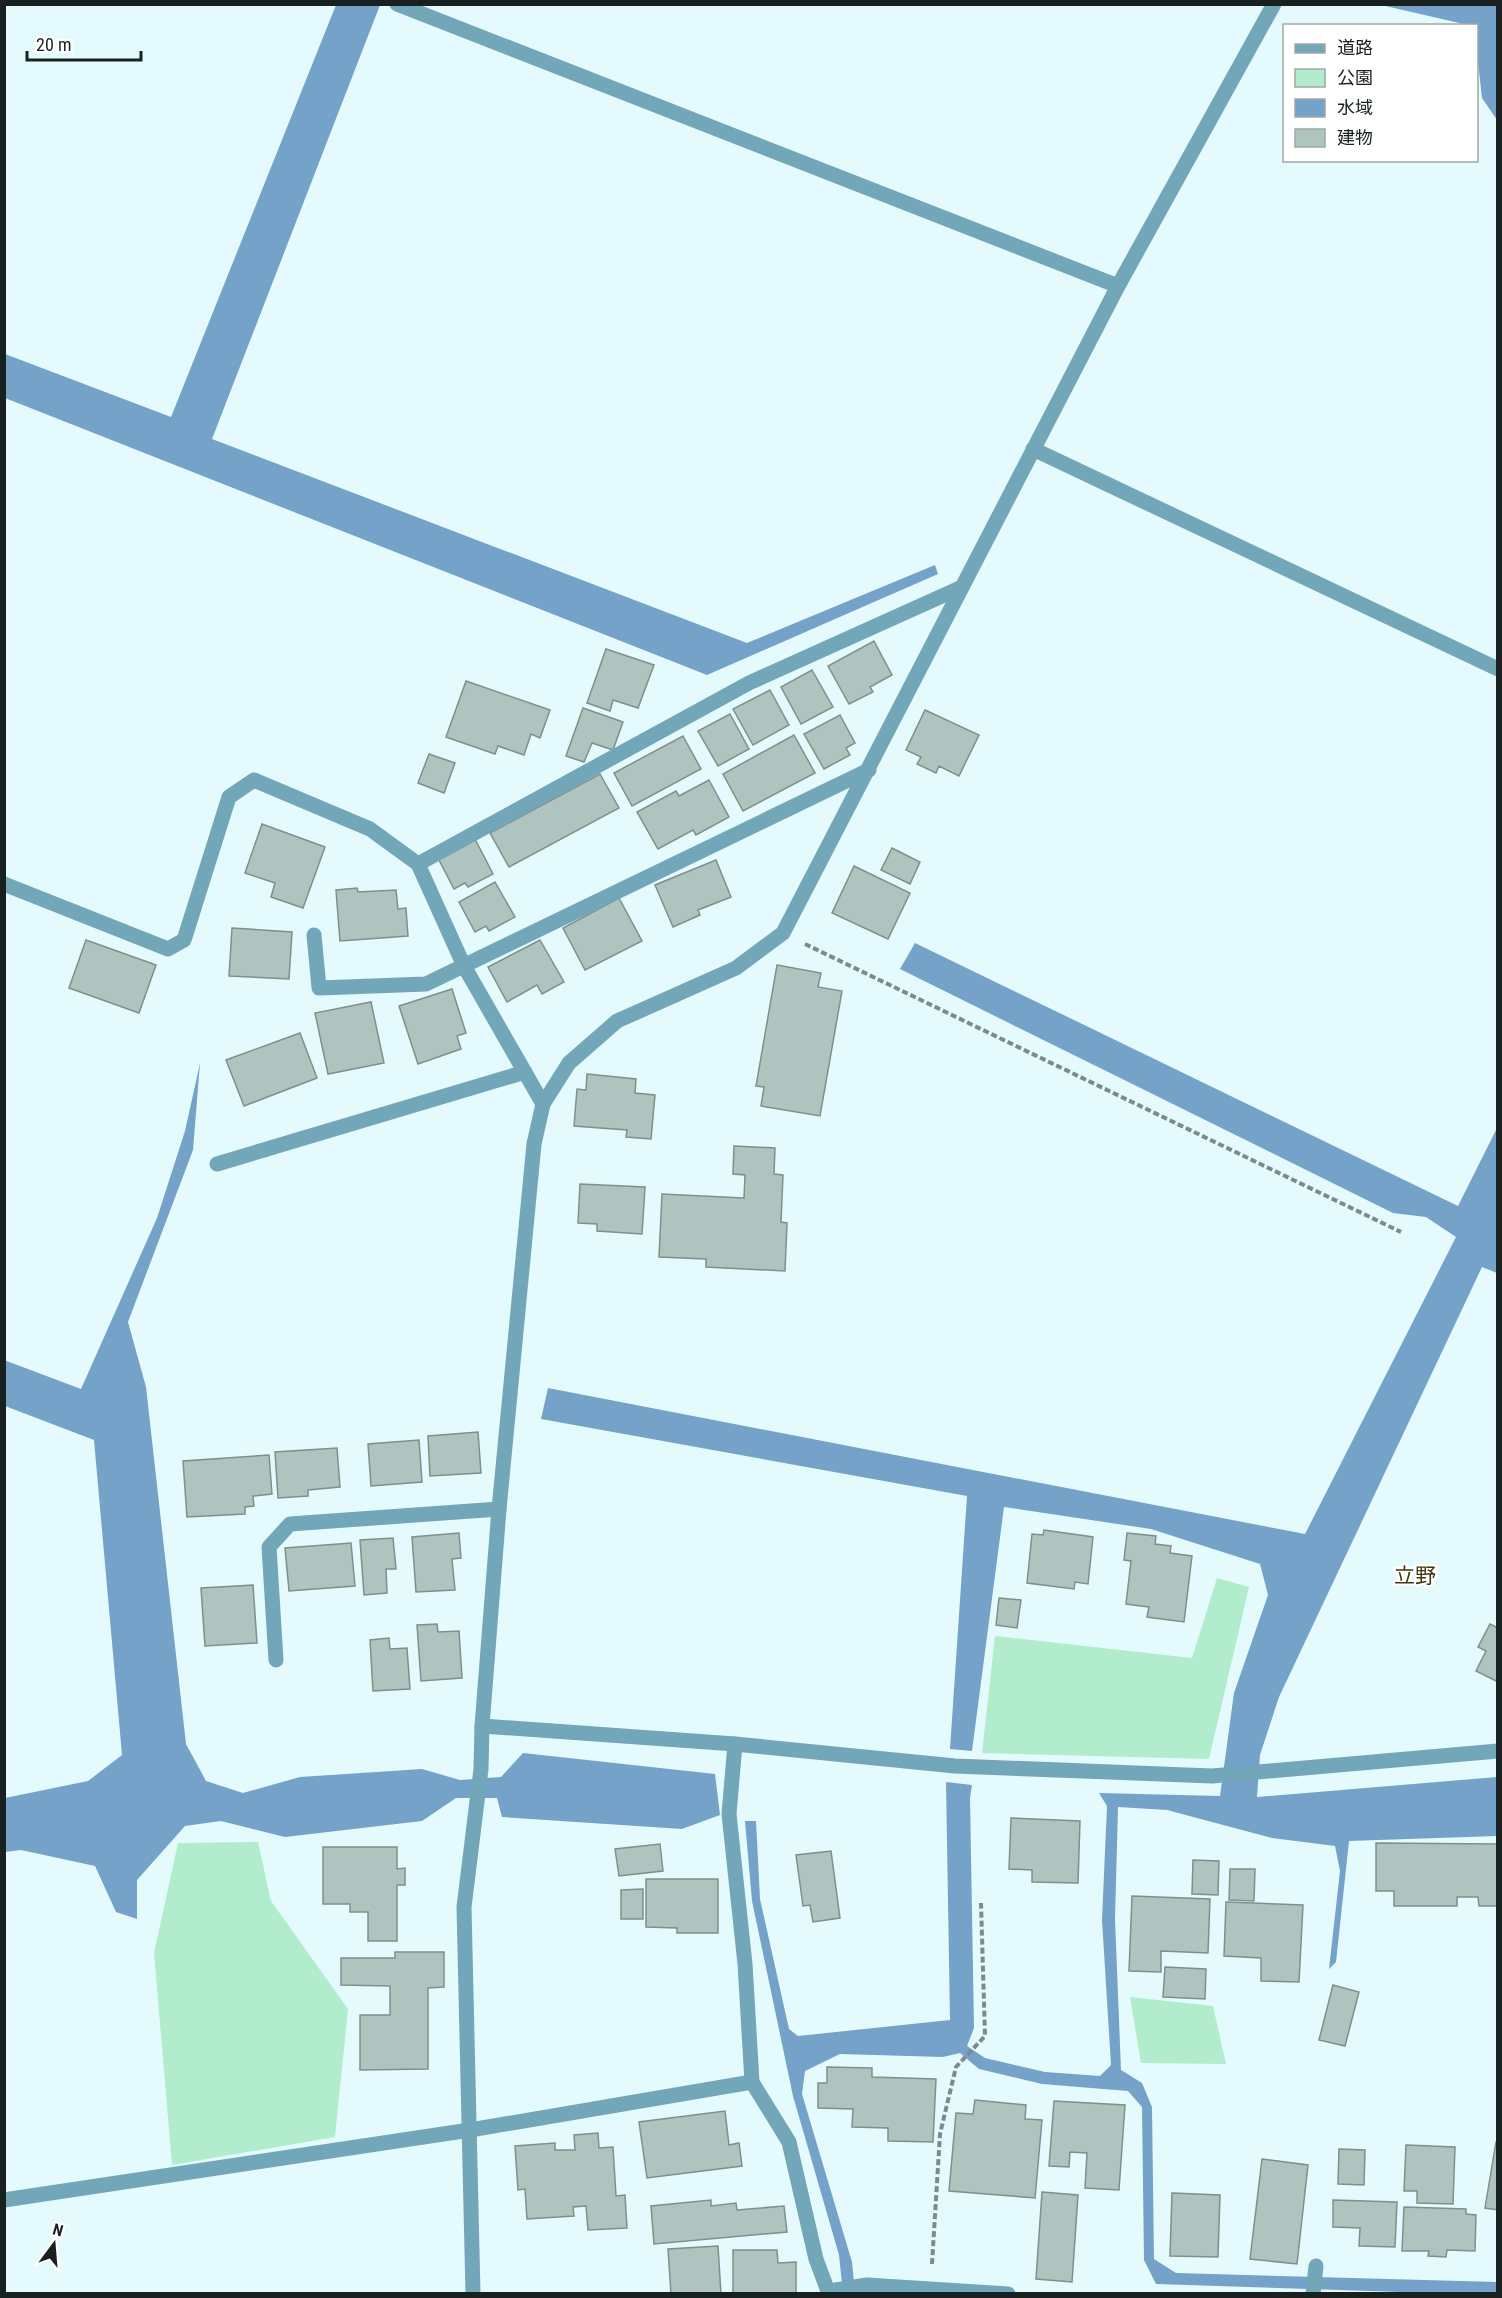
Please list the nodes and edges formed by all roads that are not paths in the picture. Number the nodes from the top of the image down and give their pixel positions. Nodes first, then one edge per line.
1 (397, 4) edge
2 (1274, 4) edge
3 (1118, 286) junction
4 (1033, 449) junction
5 (962, 587) junction
6 (1497, 669) edge
7 (869, 770) junction
8 (418, 864) junction
9 (4, 884) edge
10 (314, 935) dead end
11 (464, 966) junction
12 (525, 1072) junction
13 (543, 1104) junction
14 (217, 1164) dead end
15 (499, 1509) junction
16 (276, 1660) dead end
17 (482, 1726) junction
18 (735, 1744) junction
19 (1497, 1751) edge
20 (752, 2082) junction
21 (470, 2130) junction
22 (4, 2200) edge
23 (1316, 2266) dead end
24 (829, 2292) edge
25 (984, 2293) edge
26 (474, 2294) edge
27 (1008, 2294) edge
28 (1313, 2294) edge

1 - 3 street
2 - 3 street
3 - 4 street
4 - 5 street
4 - 6 street
5 - 7 street
5 - 8 street
7 - 11 street
7 - 13 street
8 - 9 street
8 - 11 street
10 - 11 street
11 - 12 street
12 - 13 street
12 - 14 street
13 - 15 street
15 - 16 street
15 - 17 street
17 - 18 street
17 - 21 street
18 - 19 street
18 - 20 street
20 - 21 street
20 - 24 street
21 - 22 street
21 - 26 street
23 - 28 street
24 - 25 street
25 - 27 street

